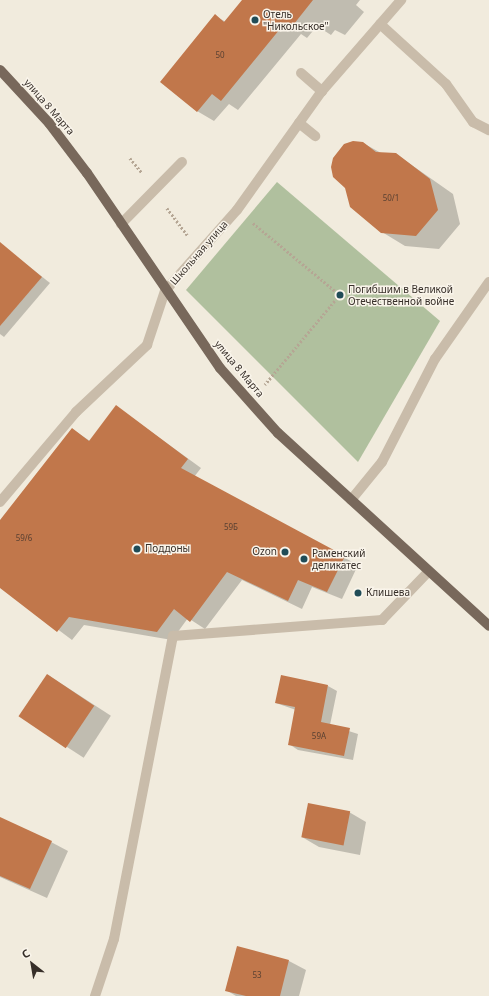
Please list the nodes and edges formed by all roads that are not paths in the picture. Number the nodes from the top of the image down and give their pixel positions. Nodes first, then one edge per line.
1 (401, 0) edge
2 (380, 24) junction
3 (0, 70) edge
4 (301, 73) dead end
5 (322, 91) junction
6 (299, 123) junction
7 (488, 132) edge
8 (315, 136) dead end
9 (182, 162) dead end
10 (121, 224) junction
11 (489, 282) edge
12 (165, 291) junction
13 (351, 500) junction
14 (0, 502) edge
15 (428, 572) junction
16 (489, 626) edge
17 (95, 996) edge

1 - 2 street, Школьная улица
2 - 5 street, Школьная улица
2 - 7 street
3 - 10 main road, улица 8 Марта
4 - 5 street
5 - 6 street, Школьная улица
6 - 8 street
6 - 12 street, Школьная улица
9 - 10 street
10 - 12 main road, улица 8 Марта
11 - 13 street
12 - 13 main road, улица 8 Марта
12 - 14 street, Школьная улица
13 - 15 main road, улица 8 Марта
15 - 16 main road, улица 8 Марта
15 - 17 street

